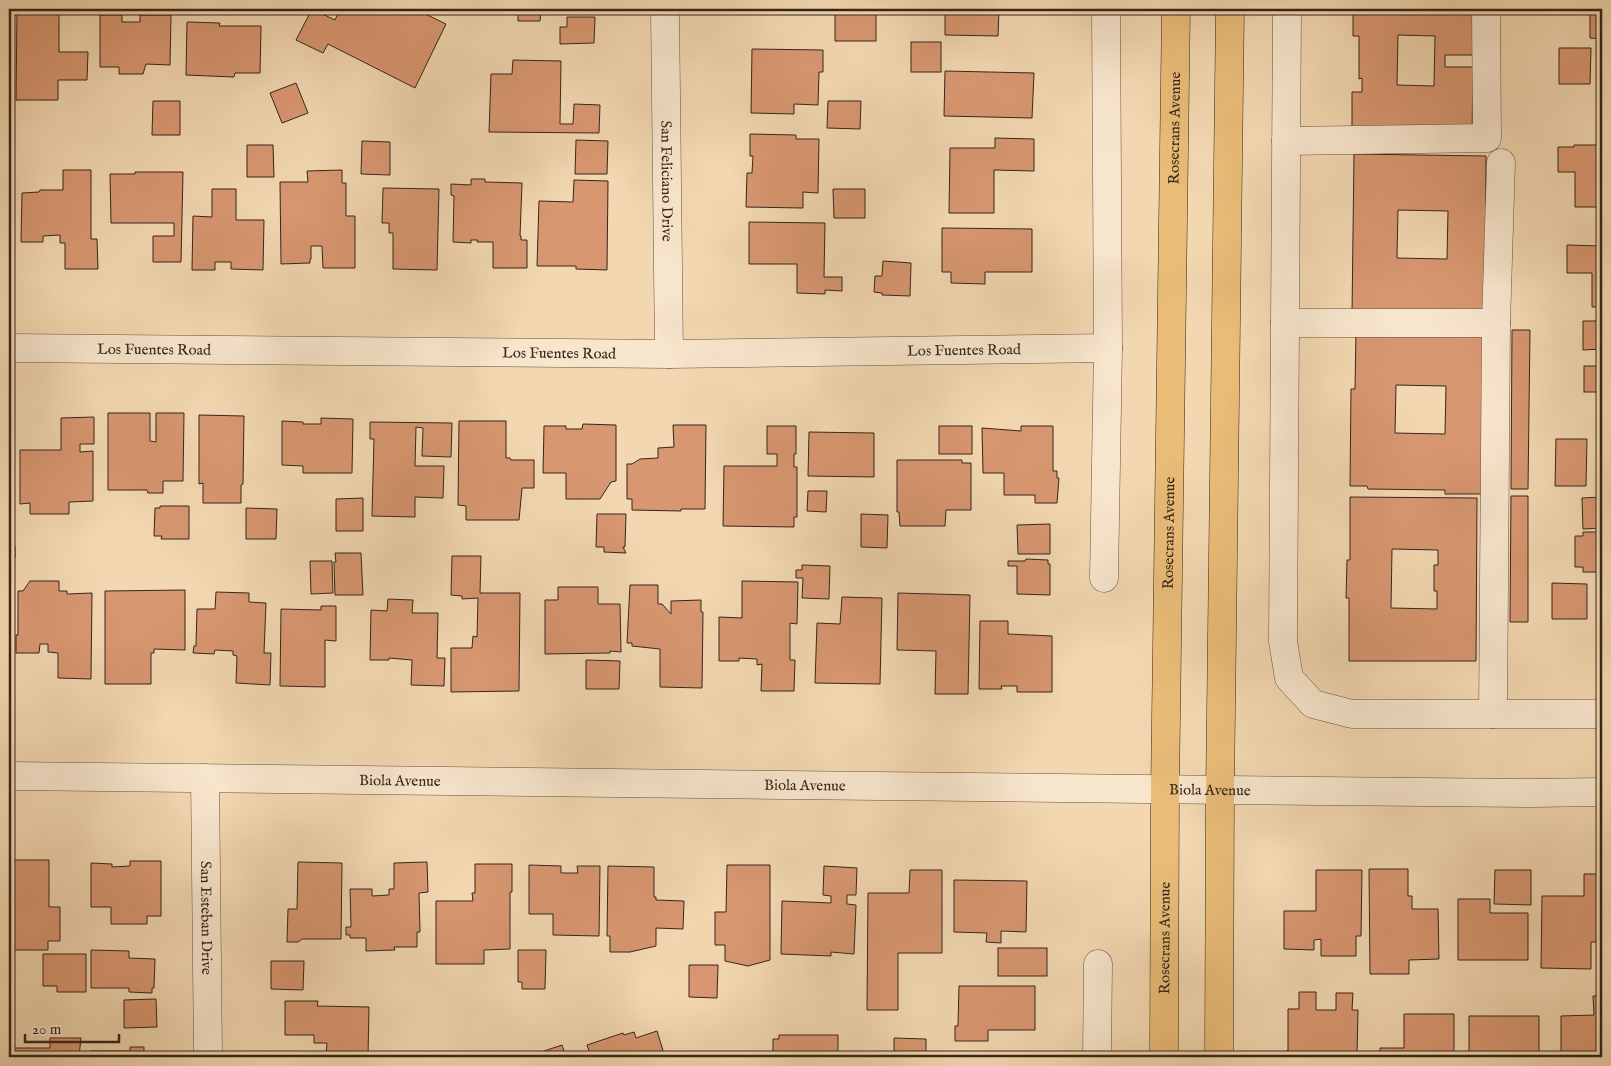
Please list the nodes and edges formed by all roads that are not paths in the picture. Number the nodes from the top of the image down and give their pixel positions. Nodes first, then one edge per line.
1 (665, 9) edge
2 (1106, 9) edge
3 (1176, 9) edge
4 (1230, 9) edge
5 (1287, 9) edge
6 (1486, 9) edge
7 (1286, 141) junction
8 (1501, 163) dead end
9 (1285, 323) junction
10 (1496, 323) junction
11 (9, 348) edge
12 (1108, 348) junction
13 (669, 354) junction
14 (1104, 578) dead end
15 (1493, 714) junction
16 (1602, 714) edge
17 (9, 776) edge
18 (205, 778) junction
19 (1165, 790) junction
20 (1220, 790) junction
21 (1602, 792) edge
22 (1098, 964) dead end
23 (208, 1057) edge
24 (1097, 1057) edge
25 (1164, 1057) edge
26 (1219, 1057) edge

1 - 13 street, San Feliciano Drive
2 - 12 street
3 - 19 main road, Rosecrans Avenue
4 - 20 main road
5 - 7 street
6 - 7 street
7 - 9 street
8 - 10 street
9 - 10 street
9 - 15 street
10 - 15 street
11 - 13 street, Los Fuentes Road
12 - 13 street, Los Fuentes Road
12 - 14 street
15 - 16 street
17 - 18 street, Biola Avenue
18 - 19 street, Biola Avenue
18 - 23 street, San Esteban Drive
19 - 20 street, Biola Avenue
19 - 25 main road, Rosecrans Avenue
20 - 21 street, Biola Avenue
20 - 26 main road
22 - 24 street

